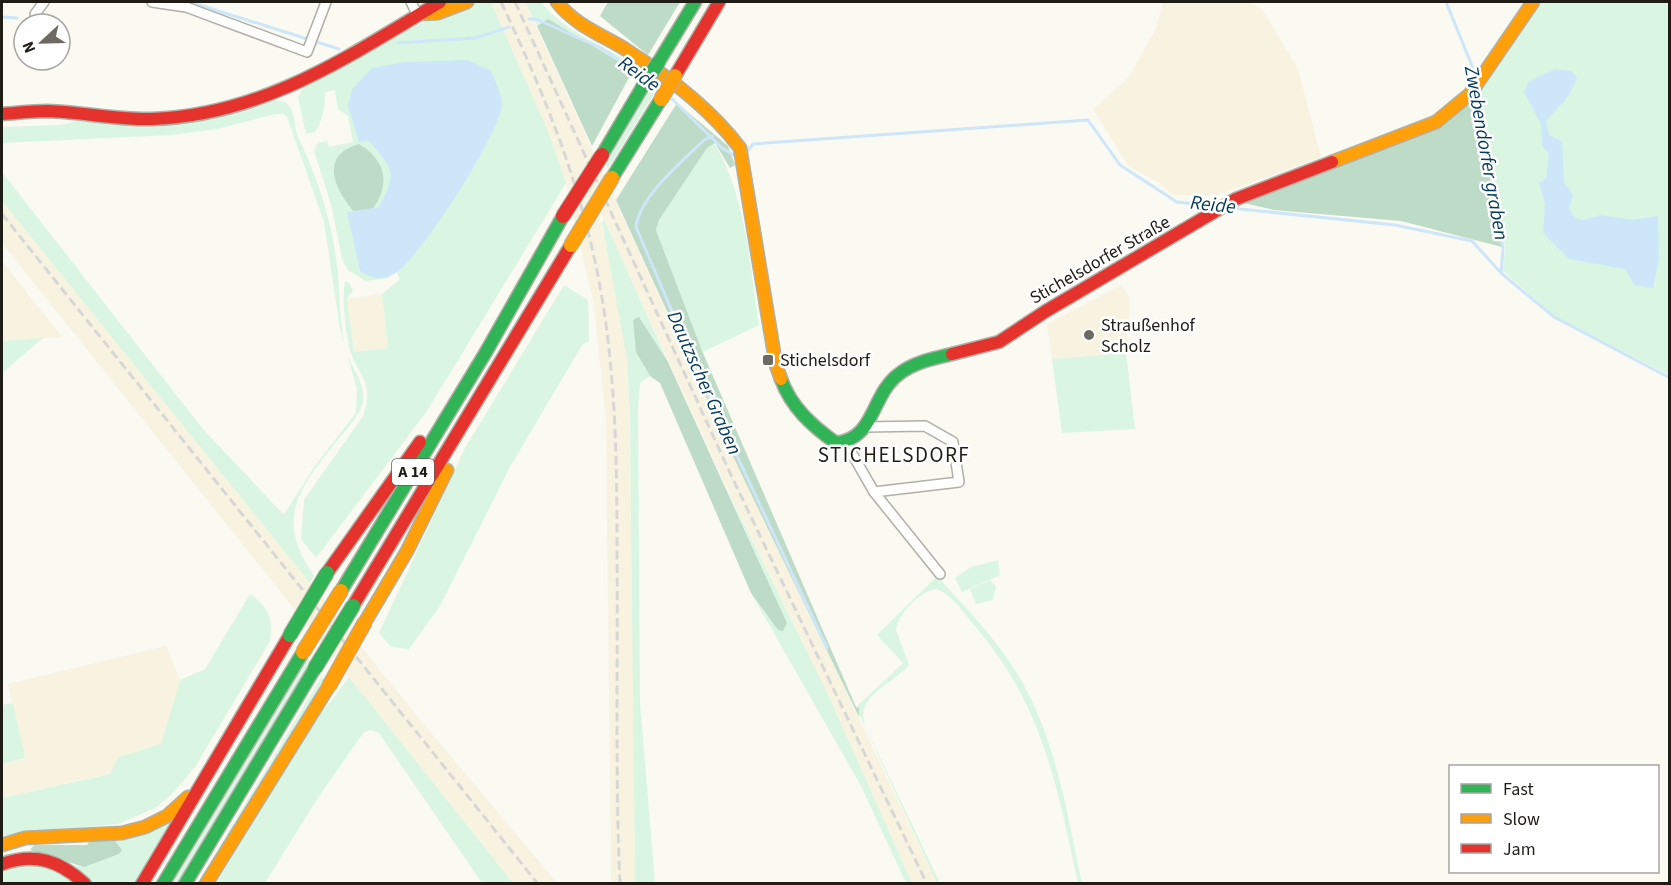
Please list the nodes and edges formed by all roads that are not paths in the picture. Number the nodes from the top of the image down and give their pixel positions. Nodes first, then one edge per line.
1 (152, 2) edge
2 (166, 2) edge
3 (326, 2) edge
4 (411, 2) edge
5 (440, 2) edge
6 (467, 2) edge
7 (557, 2) edge
8 (695, 2) edge
9 (719, 2) edge
10 (1533, 2) edge
11 (420, 15) junction
12 (2, 114) edge
13 (486, 352) junction
14 (471, 412) junction
15 (865, 427) junction
16 (846, 443) junction
17 (874, 492) junction
18 (940, 573) dead end
19 (212, 769) junction
20 (232, 840) junction
21 (2, 845) edge
22 (2, 864) edge
23 (85, 884) edge
24 (142, 884) edge
25 (163, 884) edge
26 (185, 884) edge
27 (206, 884) edge
28 (213, 884) edge

1 - 2 street
2 - 3 street
4 - 11 street
5 - 11 main road
6 - 11 main road
7 - 16 main road
8 - 13 main road, A 14, bridge
9 - 14 main road, A 14, bridge
10 - 15 main road, Stichelsdorfer Straße
11 - 12 main road
13 - 19 main road, bridge
13 - 25 main road, A 14, bridge
14 - 20 main road, bridge
14 - 26 main road, A 14, bridge
15 - 16 main road, Stichelsdorfer Straße
15 - 17 street
16 - 17 street
17 - 18 street
19 - 21 main road
19 - 24 main road
20 - 27 main road
20 - 28 main road
22 - 23 main road

